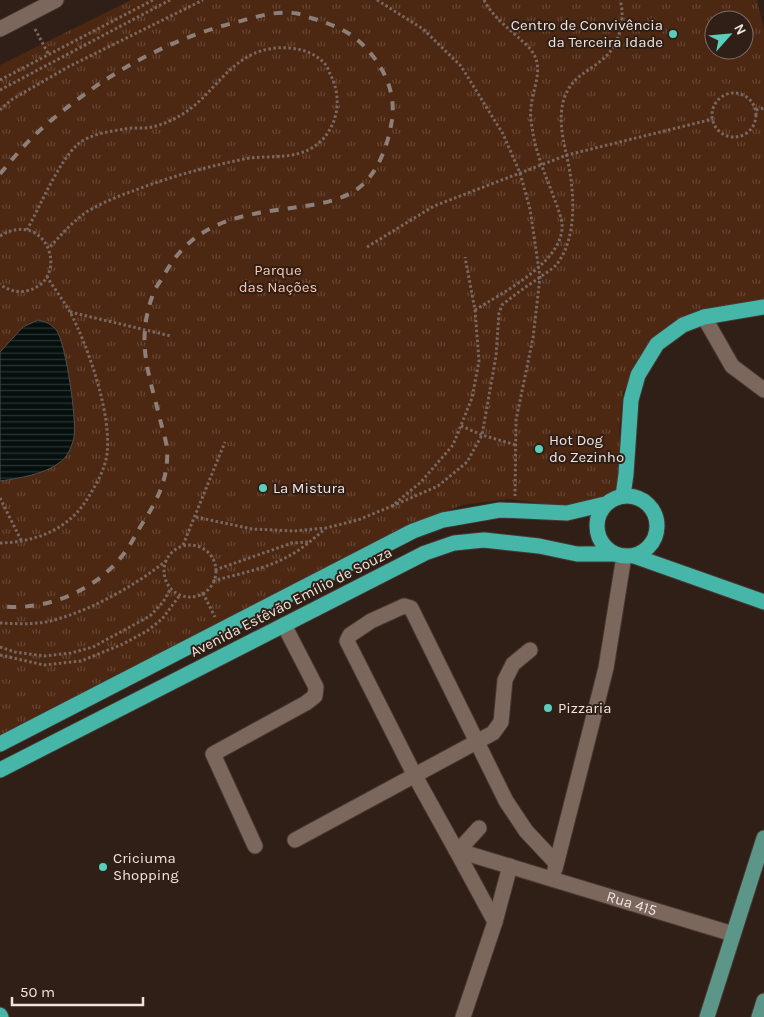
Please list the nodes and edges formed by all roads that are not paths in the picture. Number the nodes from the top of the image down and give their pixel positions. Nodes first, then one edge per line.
1 (56, 0) edge
2 (40, 4) edge
3 (0, 29) edge
4 (764, 307) edge
5 (704, 317) junction
6 (764, 390) edge
7 (623, 496) junction
8 (605, 504) junction
9 (625, 556) junction
10 (764, 602) edge
11 (284, 625) junction
12 (530, 650) dead end
13 (476, 742) junction
14 (0, 744) edge
15 (0, 770) edge
16 (414, 776) junction
17 (480, 828) dead end
18 (764, 838) edge
19 (294, 840) dead end
20 (255, 846) dead end
21 (457, 851) junction
22 (556, 863) junction
23 (510, 866) junction
24 (552, 878) junction
25 (495, 922) junction
26 (733, 934) junction
27 (764, 1001) edge
28 (463, 1017) edge
29 (707, 1017) edge
30 (759, 1017) edge

1 - 2 street
2 - 3 street
4 - 5 highway
5 - 6 street
5 - 7 highway
7 - 8 highway
7 - 9 highway
8 - 9 highway
8 - 14 highway, Avenida Estêvão Emílio de Souza
9 - 10 highway, Avenida Estêvão Emílio de Souza
9 - 11 highway, Avenida Estêvão Emílio de Souza
9 - 22 street
11 - 15 highway, Avenida Estêvão Emílio de Souza
11 - 20 street
12 - 13 street
13 - 16 street
13 - 16 street
13 - 22 street
16 - 19 street
16 - 21 street
17 - 21 street
18 - 26 main road
21 - 23 street, Rua 415
21 - 25 street
22 - 24 street
23 - 24 street, Rua 415
23 - 25 street
24 - 26 street, Rua 415
25 - 28 street
26 - 29 main road
27 - 30 main road

